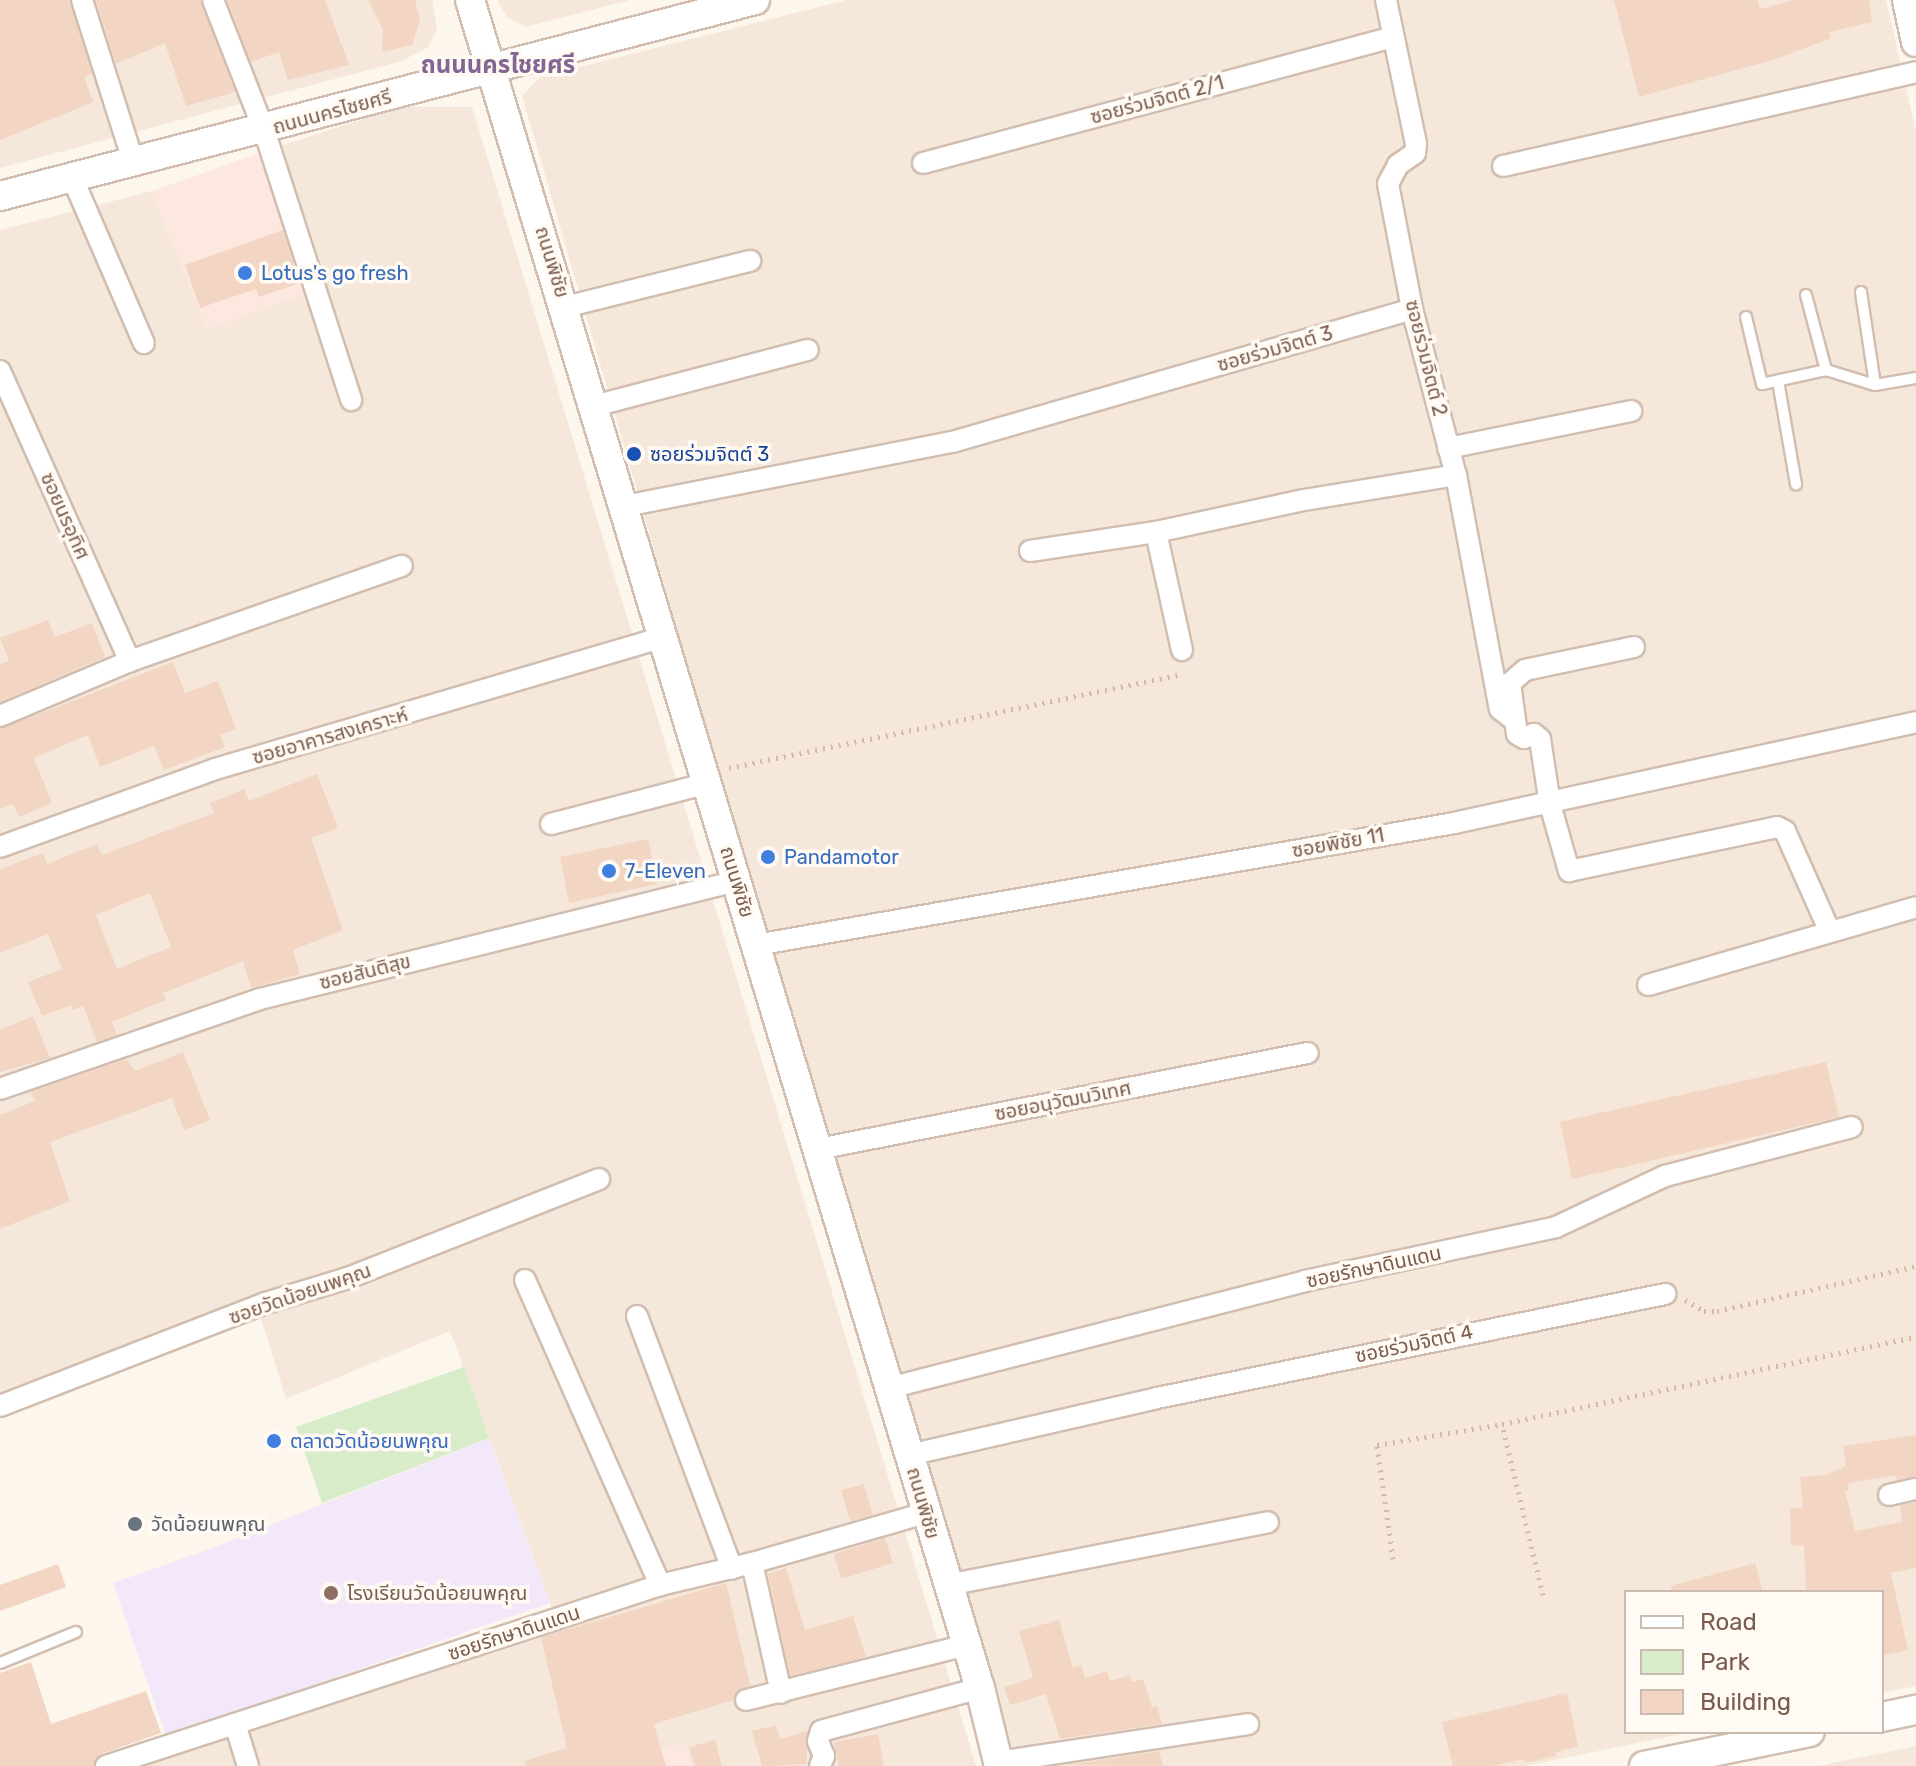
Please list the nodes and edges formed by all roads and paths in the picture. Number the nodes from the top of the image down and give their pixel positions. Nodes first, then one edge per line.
1 (82, 0) edge
2 (213, 0) edge
3 (470, 0) edge
4 (755, 0) edge
5 (1386, 0) edge
6 (1907, 0) edge
7 (1392, 37) junction
8 (1916, 42) edge
9 (494, 68) junction
10 (1916, 72) edge
11 (264, 130) junction
12 (133, 161) junction
13 (923, 163) dead end
14 (1503, 166) dead end
15 (72, 177) junction
16 (0, 196) edge
17 (750, 261) dead end
18 (1861, 292) dead end
19 (1806, 295) dead end
20 (565, 307) junction
21 (1412, 309) junction
22 (1746, 317) dead end
23 (144, 343) dead end
24 (808, 350) dead end
25 (1826, 370) junction
26 (0, 371) edge
27 (1916, 378) edge
28 (1778, 381) junction
29 (1875, 385) junction
30 (351, 400) dead end
31 (594, 406) junction
32 (1631, 411) dead end
33 (1448, 448) junction
34 (1456, 475) junction
35 (1796, 484) dead end
36 (625, 506) junction
37 (1156, 532) junction
38 (1030, 551) dead end
39 (402, 566) dead end
40 (664, 637) junction
41 (1634, 647) dead end
42 (1182, 650) dead end
43 (130, 661) junction
44 (1189, 672) dead end
45 (0, 716) edge
46 (1514, 720) junction
47 (1916, 722) edge
48 (706, 778) junction
49 (1550, 804) junction
50 (551, 824) dead end
51 (0, 847) edge
52 (737, 881) junction
53 (1916, 907) edge
54 (1829, 930) junction
55 (756, 945) junction
56 (1648, 985) dead end
57 (1308, 1053) dead end
58 (0, 1089) edge
59 (1852, 1127) dead end
60 (818, 1149) junction
61 (599, 1179) dead end
62 (1916, 1266) edge
63 (525, 1280) dead end
64 (1665, 1294) joint
65 (637, 1316) dead end
66 (1916, 1337) edge
67 (889, 1388) junction
68 (0, 1406) edge
69 (1502, 1424) junction
70 (909, 1455) junction
71 (1916, 1489) edge
72 (1889, 1495) dead end
73 (925, 1513) junction
74 (1268, 1522) dead end
75 (1393, 1559) dead end
76 (752, 1563) junction
77 (732, 1569) junction
78 (660, 1585) junction
79 (948, 1585) junction
80 (1543, 1595) dead end
81 (76, 1632) dead end
82 (967, 1645) junction
83 (0, 1663) edge
84 (980, 1688) junction
85 (781, 1693) junction
86 (746, 1700) dead end
87 (1916, 1710) edge
88 (1884, 1717) edge
89 (235, 1724) junction
90 (1248, 1724) dead end
91 (1800, 1734) edge
92 (999, 1764) edge
93 (106, 1766) edge
94 (248, 1766) edge
95 (820, 1766) edge
96 (1644, 1766) edge

1 - 12 street
2 - 11 street
3 - 9 street, ถนนพิชัย
4 - 9 street, ถนนนครไชยศรี
5 - 7 street, ซอยร่วมจิตต์ 2
6 - 8 street
7 - 13 street, ซอยร่วมจิตต์ 2/1
7 - 21 street, ซอยร่วมจิตต์ 2
9 - 11 street, ถนนนครไชยศรี
9 - 20 street, ถนนพิชัย
10 - 14 street
11 - 12 street, ถนนนครไชยศรี
11 - 30 street
12 - 15 street, ถนนนครไชยศรี
15 - 16 street, ถนนนครไชยศรี
15 - 23 street
17 - 20 street
18 - 29 lane
19 - 25 lane
20 - 31 street, ถนนพิชัย
21 - 33 street, ซอยร่วมจิตต์ 2
21 - 36 street, ซอยร่วมจิตต์ 3
22 - 28 lane
24 - 31 street
25 - 28 lane
25 - 29 lane
26 - 43 street, ซอยนรอุทิศ
27 - 29 lane
28 - 35 lane
31 - 36 street, ถนนพิชัย
32 - 33 street
33 - 34 street, ซอยร่วมจิตต์ 2
34 - 37 street
34 - 46 street, ซอยร่วมจิตต์ 2
36 - 40 street, ถนนพิชัย
37 - 38 street
37 - 42 street
39 - 43 street
40 - 48 street, ถนนพิชัย
40 - 51 street, ซอยอาคารสงเคราะห์
41 - 46 street
43 - 45 street
44 - 48 path
46 - 49 street
47 - 49 street, ซอยพิชัย 11
48 - 50 street
48 - 52 street, ถนนพิชัย
49 - 54 street
49 - 55 street, ซอยพิชัย 11
52 - 55 street, ถนนพิชัย
52 - 58 street, ซอยสันติสุข
53 - 54 street
54 - 56 street
55 - 60 street, ถนนพิชัย
57 - 60 street, ซอยอนุวัฒนวิเทศ
59 - 67 street, ซอยรักษาดินแดน
60 - 67 street, ถนนพิชัย
61 - 68 street, ซอยวัดน้อยนพคุณ
62 - 64 path
63 - 78 street
64 - 70 street, ซอยร่วมจิตต์ 4
65 - 77 street
66 - 69 path
67 - 70 street, ถนนพิชัย
69 - 75 path
69 - 80 path
70 - 73 street, ถนนพิชัย
71 - 72 street
73 - 76 street, ซอยรักษาดินแดน
73 - 79 street, ถนนพิชัย
74 - 79 street
76 - 77 street, ซอยรักษาดินแดน
76 - 85 street
77 - 78 street, ซอยรักษาดินแดน
78 - 89 street, ซอยรักษาดินแดน
79 - 82 street, ถนนพิชัย
81 - 83 lane
82 - 84 street, ถนนพิชัย
82 - 85 street
84 - 92 street, ถนนพิชัย
84 - 95 street
85 - 86 street
87 - 88 street
89 - 93 street, ซอยรักษาดินแดน
89 - 94 street
90 - 92 street
91 - 96 street

